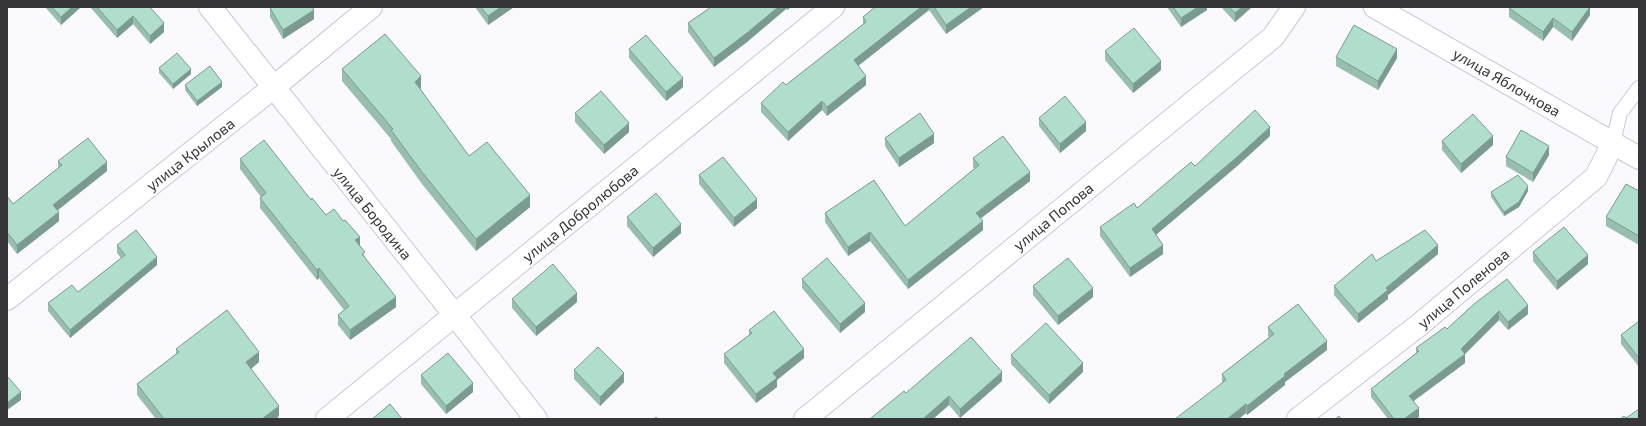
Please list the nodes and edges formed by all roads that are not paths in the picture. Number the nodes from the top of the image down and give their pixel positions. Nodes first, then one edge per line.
1 (210, 7) edge
2 (371, 7) edge
3 (833, 7) edge
4 (1294, 7) edge
5 (1375, 7) edge
6 (274, 87) junction
7 (1639, 88) edge
8 (1612, 143) junction
9 (1639, 158) edge
10 (7, 299) edge
11 (454, 314) junction
12 (327, 419) edge
13 (536, 419) edge
14 (805, 419) edge
15 (1298, 419) edge

1 - 6 street, улица Бородина
2 - 6 street, улица Крылова
3 - 11 street, улица Добролюбова
4 - 14 street, улица Попова
5 - 8 street, улица Яблочкова
6 - 10 street, улица Крылова
6 - 11 street, улица Бородина
7 - 8 lane
8 - 9 street, улица Яблочкова
8 - 15 street, улица Поленова
11 - 12 street, улица Добролюбова
11 - 13 street, улица Бородина

